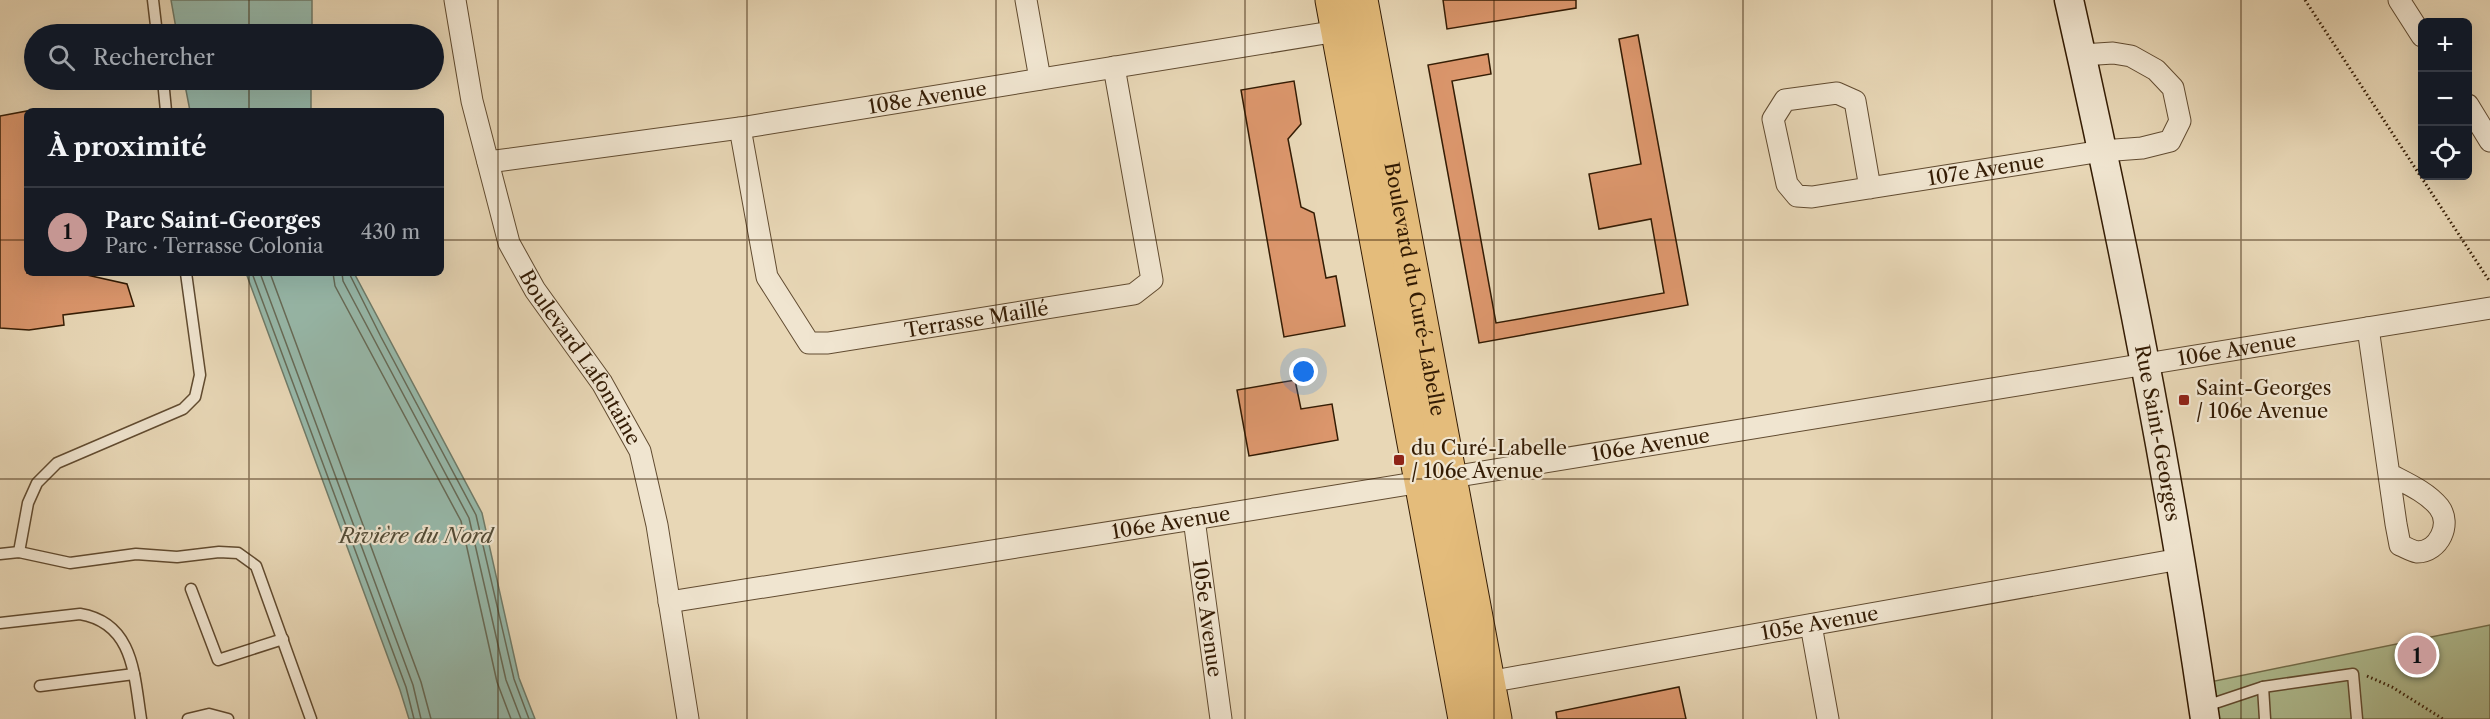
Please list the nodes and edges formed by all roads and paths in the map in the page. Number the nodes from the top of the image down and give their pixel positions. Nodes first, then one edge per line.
1 (153, 0) edge
2 (455, 0) edge
3 (1026, 0) edge
4 (2069, 0) edge
5 (2304, 0) edge
6 (2399, 0) edge
7 (1349, 14) edge
8 (156, 24) edge
9 (2418, 30) edge
10 (2082, 55) junction
11 (1114, 67) junction
12 (1040, 80) junction
13 (164, 90) edge
14 (166, 108) edge
15 (2478, 114) edge
16 (740, 128) junction
17 (2490, 141) edge
18 (2102, 151) junction
19 (488, 162) junction
20 (1870, 188) junction
21 (186, 276) edge
22 (2490, 282) edge
23 (2490, 308) edge
24 (2368, 328) junction
25 (2144, 364) junction
26 (2389, 474) dead end
27 (1435, 479) junction
28 (1194, 519) junction
29 (19, 552) junction
30 (0, 554) edge
31 (2180, 559) junction
32 (191, 589) dead end
33 (669, 602) junction
34 (0, 623) edge
35 (1811, 625) junction
36 (283, 639) junction
37 (134, 674) junction
38 (2353, 674) junction
39 (1473, 685) junction
40 (40, 686) dead end
41 (2263, 687) junction
42 (2204, 713) edge
43 (141, 719) edge
44 (188, 719) edge
45 (228, 719) edge
46 (311, 719) edge
47 (688, 719) edge
48 (1221, 719) edge
49 (1465, 719) edge
50 (1495, 719) edge
51 (1828, 719) edge
52 (2265, 719) edge
53 (2357, 719) edge
54 (2443, 719) edge

1 - 8 lane
2 - 19 street, Boulevard Lafontaine
3 - 12 street
4 - 10 street, Rue Saint-Georges
5 - 22 path
6 - 9 street
7 - 11 street, 108e Avenue
7 - 27 main road, Boulevard du Curé-Labelle
10 - 18 street, Rue Saint-Georges
10 - 18 street
11 - 12 street, 108e Avenue
11 - 16 street, Terrasse Maillé
12 - 16 street, 108e Avenue
13 - 14 lane
15 - 17 street
16 - 19 street, 108e Avenue
18 - 20 street, 107e Avenue
18 - 25 street, Rue Saint-Georges
19 - 33 street, Boulevard Lafontaine
20 - 20 street, 107e Avenue
21 - 29 lane
23 - 24 street, 106e Avenue
24 - 25 street, 106e Avenue
24 - 26 street
25 - 27 street, 106e Avenue
25 - 31 street, Rue Saint-Georges
27 - 28 street, 106e Avenue
27 - 39 main road, Boulevard du Curé-Labelle
28 - 33 street, 106e Avenue
28 - 48 street, 105e Avenue
29 - 30 lane
29 - 36 lane
31 - 35 street, 105e Avenue
31 - 42 street, Rue Saint-Georges
32 - 36 lane
33 - 47 street, Boulevard Lafontaine
34 - 37 lane
35 - 39 street, 105e Avenue
35 - 51 street
36 - 46 lane
37 - 40 lane
37 - 43 lane
38 - 41 lane
38 - 53 lane
38 - 54 path
39 - 49 main road, Boulevard du Curé-Labelle
39 - 50 main road, Boulevard du Curé-Labelle
41 - 42 lane
41 - 52 lane
44 - 45 lane

